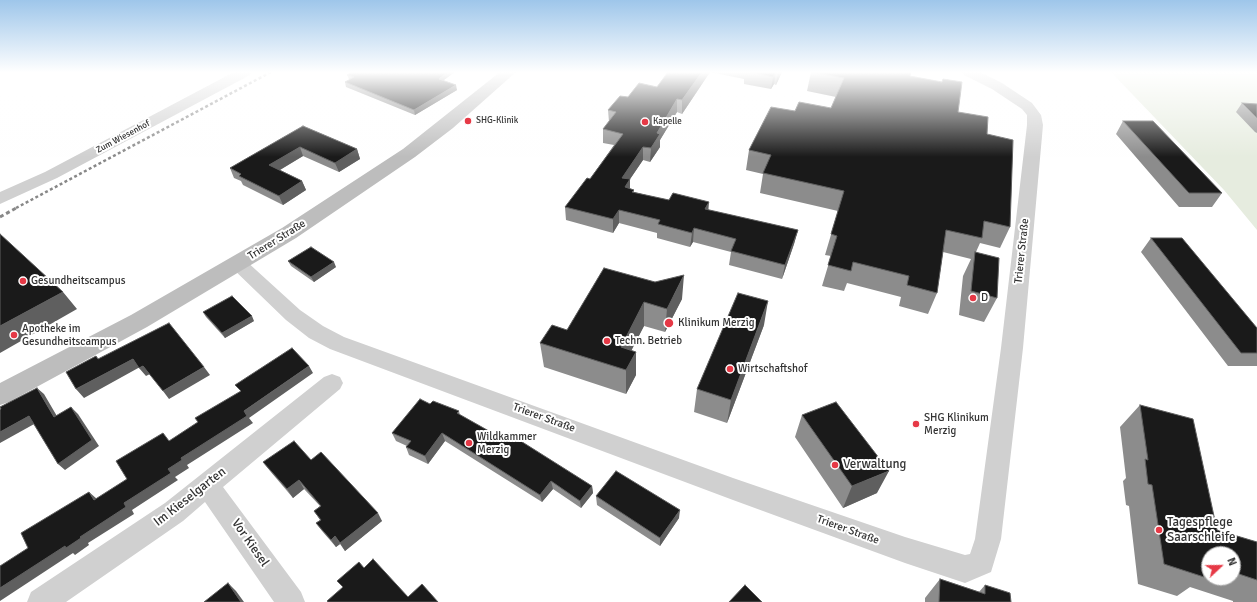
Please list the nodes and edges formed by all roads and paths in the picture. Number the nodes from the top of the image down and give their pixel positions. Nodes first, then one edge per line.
1 (192, 100) edge
2 (476, 100) edge
3 (1020, 100) edge
4 (0, 199) edge
5 (238, 265) junction
6 (332, 383) dead end
7 (0, 396) edge
8 (207, 485) junction
9 (41, 602) edge
10 (291, 602) edge

1 - 4 street, Zum Wiesenhof
2 - 5 street, Trierer Straße
3 - 5 street, Trierer Straße
5 - 7 street, Trierer Straße
6 - 8 street, Im Kieselgarten
8 - 9 street, Im Kieselgarten
8 - 10 street, Vor Kiesel

